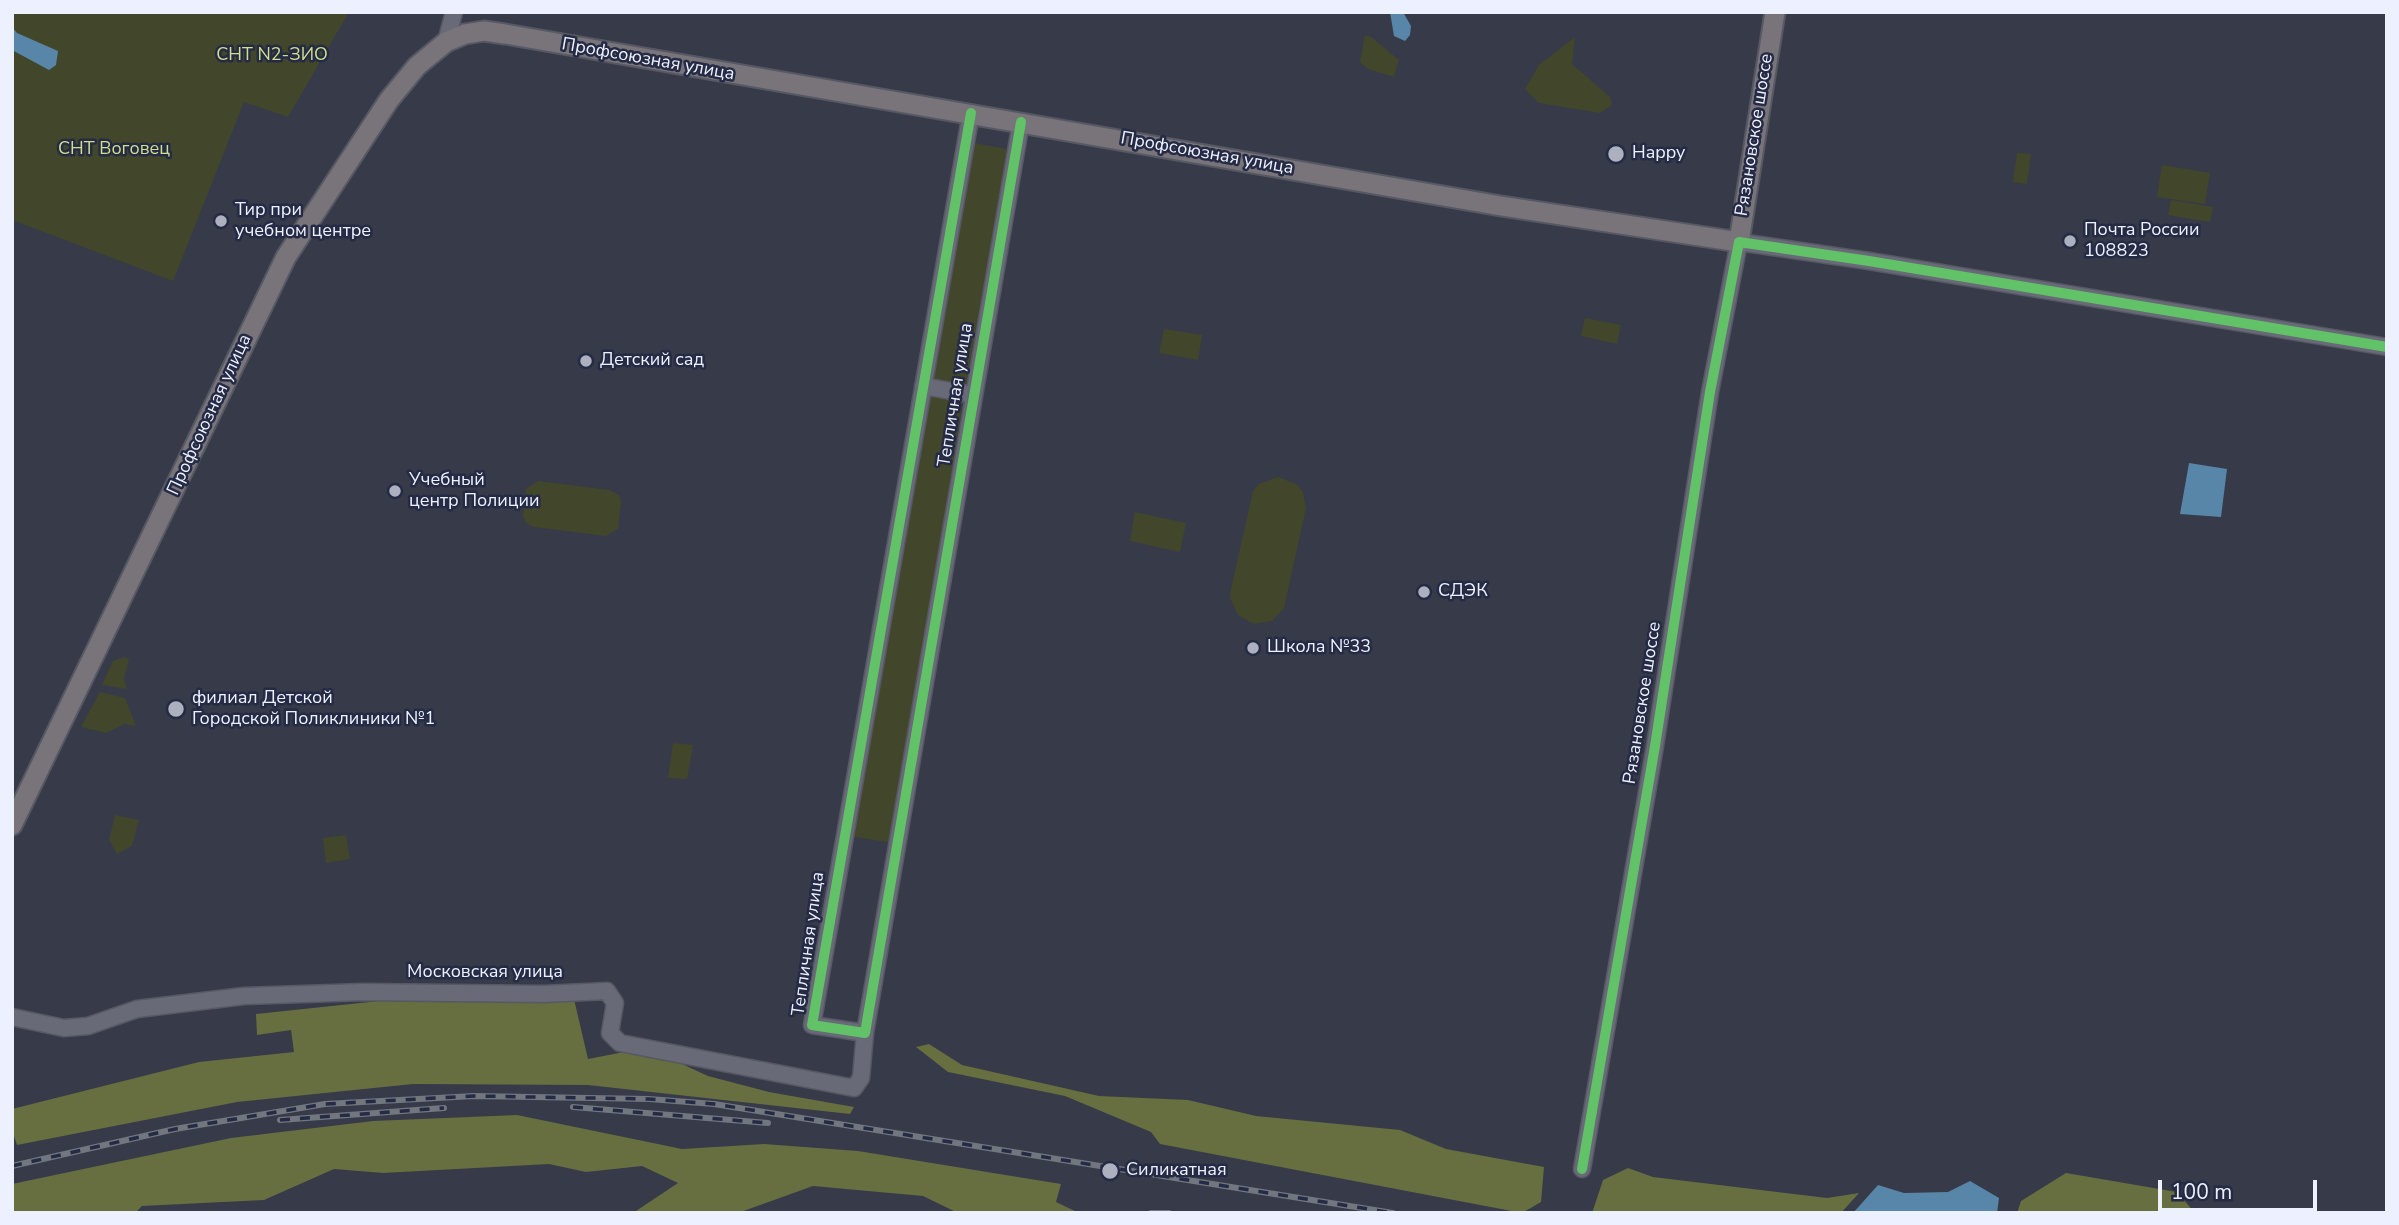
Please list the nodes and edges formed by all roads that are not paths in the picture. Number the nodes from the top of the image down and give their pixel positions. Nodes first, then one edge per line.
1 (454, 12) edge
2 (1775, 12) edge
3 (446, 42) junction
4 (971, 113) junction
5 (1021, 122) junction
6 (1739, 242) junction
7 (2387, 347) edge
8 (923, 386) junction
9 (973, 395) junction
10 (12, 825) edge
11 (12, 1017) edge
12 (865, 1033) junction
13 (1582, 1169) dead end

1 - 3 street
2 - 6 main road, Рязановское шоссе
3 - 4 main road, Профсоюзная улица
3 - 10 main road, Профсоюзная улица
4 - 5 main road, Профсоюзная улица
4 - 8 street, Тепличная улица
5 - 6 main road, Профсоюзная улица
5 - 9 street, Тепличная улица
6 - 7 street
6 - 13 street, Рязановское шоссе
8 - 9 street
8 - 12 street, Тепличная улица
9 - 12 street, Тепличная улица
11 - 12 street, Московская улица

